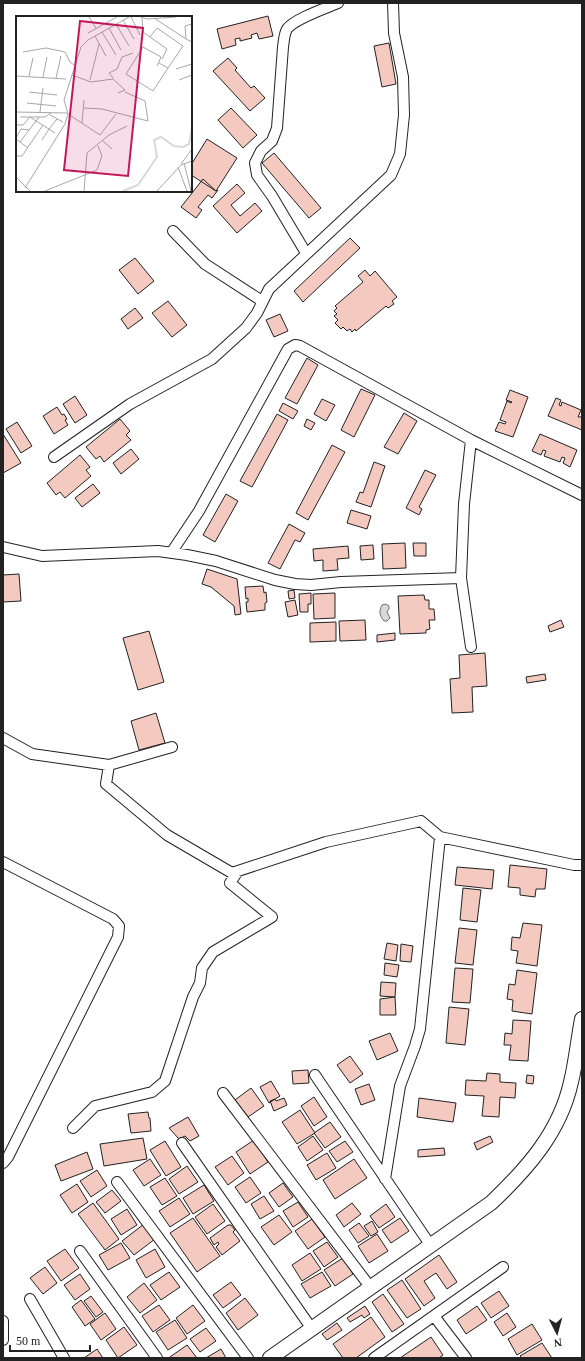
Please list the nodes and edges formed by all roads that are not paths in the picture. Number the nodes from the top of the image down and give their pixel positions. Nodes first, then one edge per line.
1 (338, 3) edge
2 (393, 3) edge
3 (173, 231) dead end
4 (306, 253) junction
5 (262, 301) junction
6 (471, 440) junction
7 (54, 457) dead end
8 (582, 495) edge
9 (3, 547) edge
10 (171, 553) junction
11 (461, 578) junction
12 (471, 648) dead end
13 (3, 738) edge
14 (172, 747) dead end
15 (109, 765) junction
16 (440, 837) junction
17 (3, 862) edge
18 (582, 865) edge
19 (238, 871) junction
20 (582, 1019) edge
21 (316, 1075) dead end
22 (223, 1093) dead end
23 (73, 1128) dead end
24 (182, 1143) dead end
25 (3, 1163) edge
26 (385, 1179) junction
27 (117, 1182) dead end
28 (431, 1246) junction
29 (80, 1251) dead end
30 (503, 1267) dead end
31 (371, 1288) junction
32 (30, 1299) dead end
33 (434, 1316) junction
34 (3, 1321) edge
35 (312, 1329) junction
36 (3, 1340) edge
37 (64, 1358) edge
38 (157, 1358) edge
39 (248, 1358) edge
40 (270, 1358) edge
41 (374, 1358) edge
42 (466, 1358) edge

1 - 4 street
2 - 4 street
3 - 5 street
4 - 5 street
5 - 7 street
6 - 8 street
6 - 10 street
6 - 11 street
9 - 10 street
10 - 11 street
11 - 12 street
13 - 15 street
14 - 15 street
15 - 19 street
16 - 18 street
16 - 19 street
16 - 26 street
17 - 25 street
19 - 23 street
20 - 28 main road
21 - 26 street
22 - 31 street
24 - 35 street
26 - 28 street
27 - 39 street
28 - 31 main road
29 - 38 street
30 - 33 street
31 - 35 main road
32 - 37 street
33 - 41 street
33 - 42 street
34 - 36 street
35 - 40 main road

